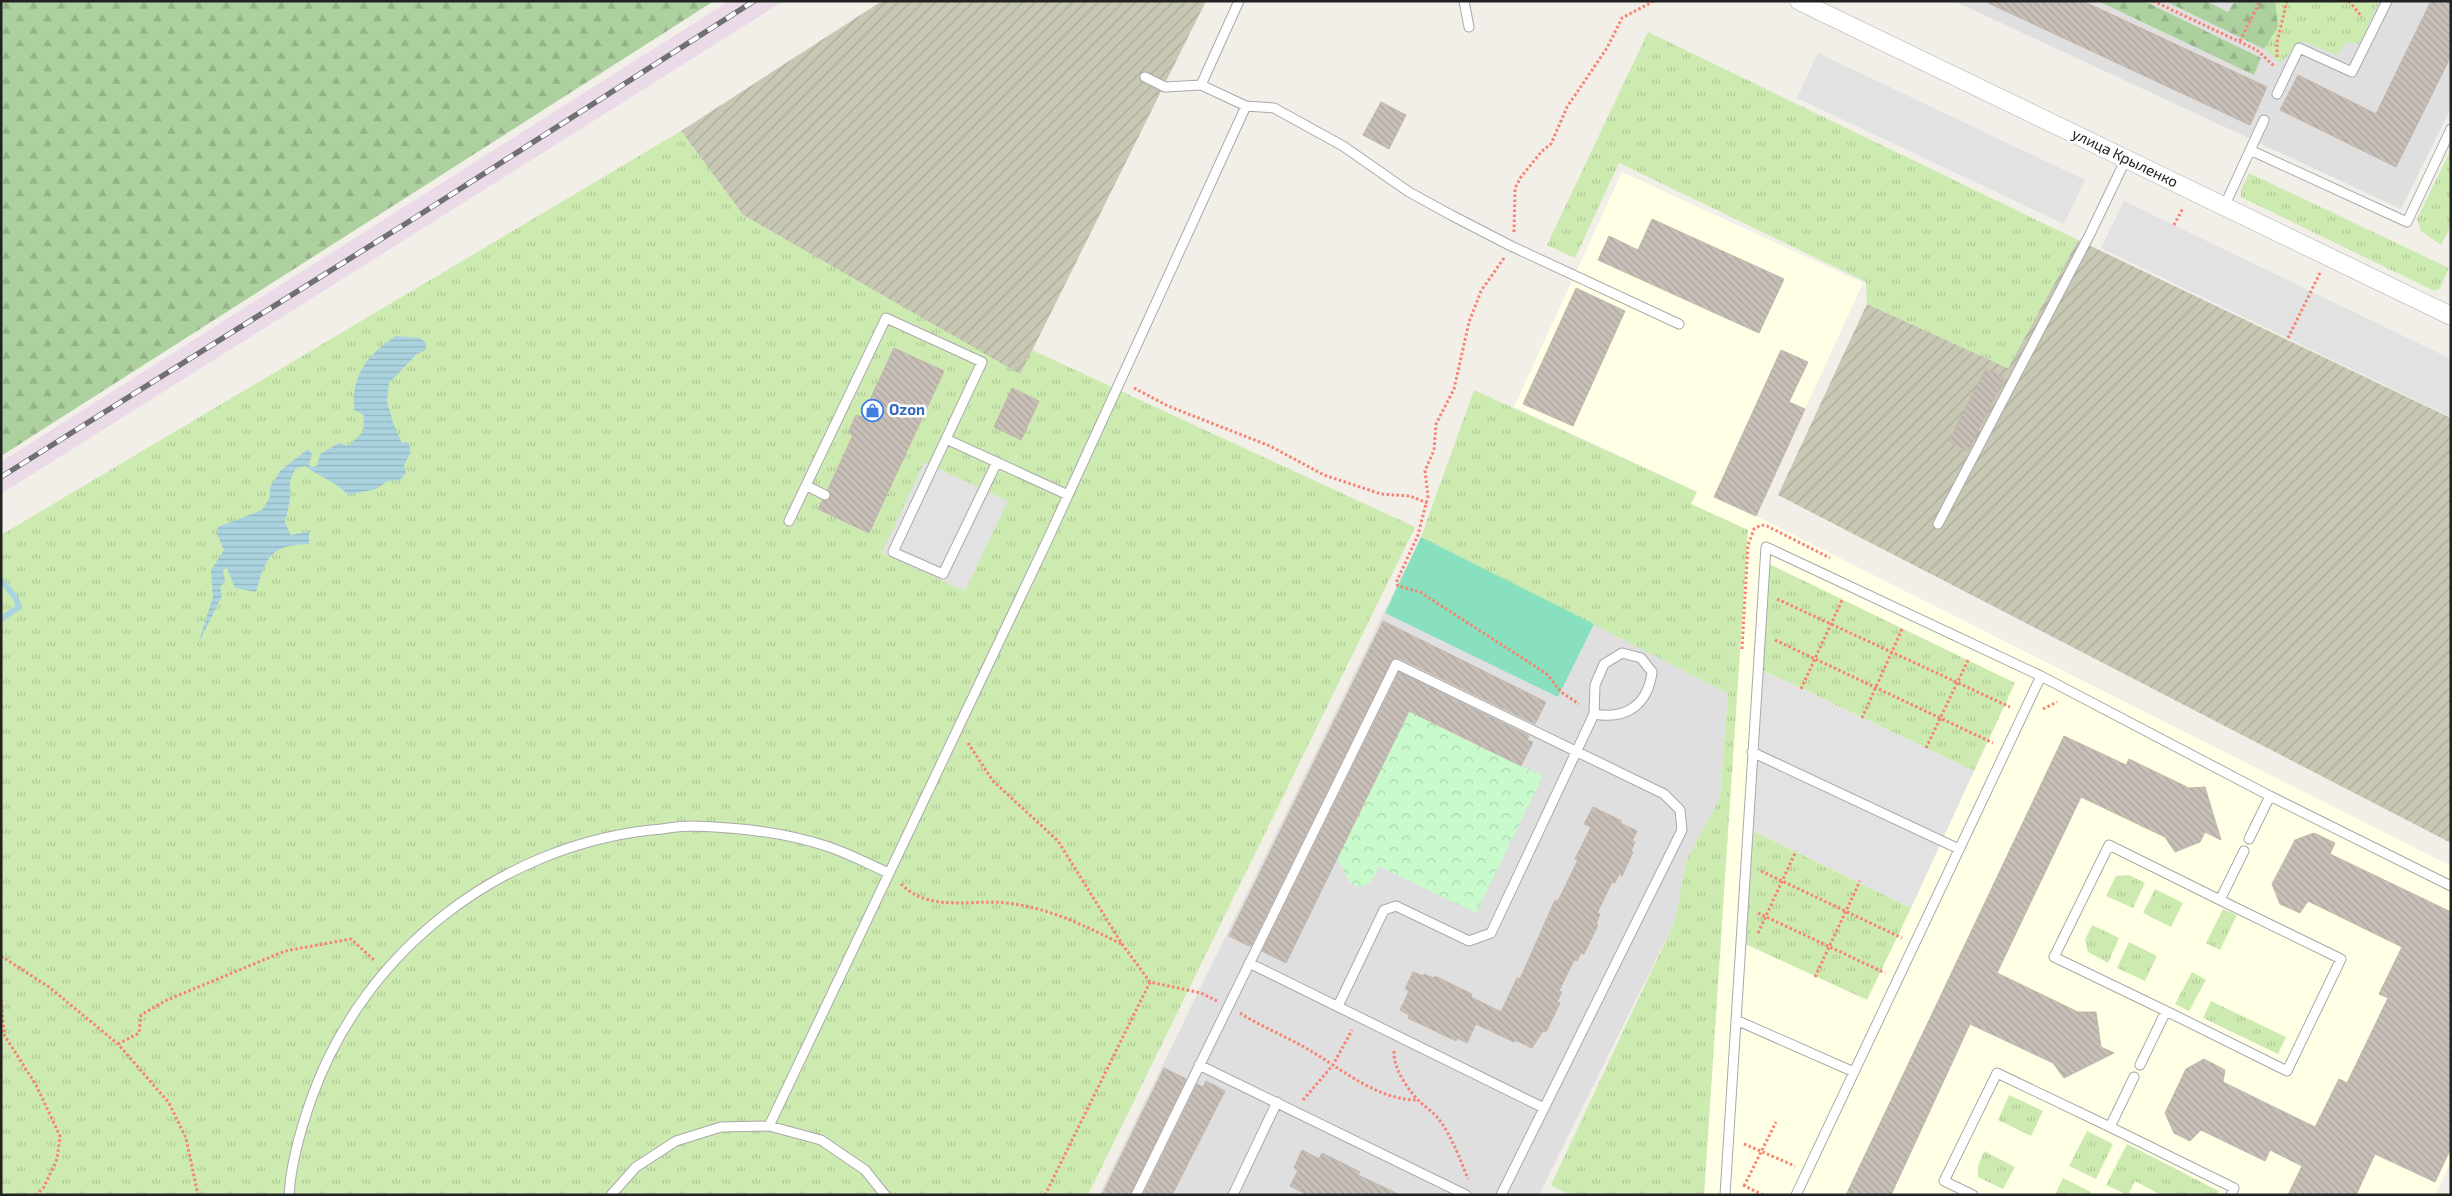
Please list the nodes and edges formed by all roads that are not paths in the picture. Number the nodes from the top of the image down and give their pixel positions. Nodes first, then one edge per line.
1 (1239, 1) edge
2 (1464, 1) edge
3 (1799, 1) edge
4 (2387, 1) edge
5 (1469, 27) dead end
6 (1145, 77) dead end
7 (1201, 85) junction
8 (2277, 94) dead end
9 (1246, 106) junction
10 (2264, 120) dead end
11 (2451, 129) edge
12 (2250, 150) junction
13 (2126, 159) junction
14 (2224, 206) junction
15 (2451, 316) edge
16 (1679, 324) dead end
17 (946, 439) junction
18 (997, 462) junction
19 (807, 486) junction
20 (825, 495) dead end
21 (1068, 495) junction
22 (789, 521) dead end
23 (1938, 524) dead end
24 (2041, 676) junction
25 (1594, 714) junction
26 (1752, 752) junction
27 (1577, 754) junction
28 (2270, 796) junction
29 (2249, 839) dead end
30 (1960, 849) junction
31 (2244, 851) dead end
32 (889, 873) junction
33 (2451, 886) edge
34 (2220, 900) junction
35 (1249, 963) junction
36 (1338, 1006) junction
37 (2166, 1011) junction
38 (1736, 1020) junction
39 (1199, 1065) junction
40 (2140, 1065) dead end
41 (1854, 1072) junction
42 (2134, 1077) dead end
43 (1277, 1102) junction
44 (1544, 1108) junction
45 (769, 1126) junction
46 (2110, 1128) junction
47 (1468, 1191) edge
48 (289, 1195) edge
49 (611, 1195) edge
50 (885, 1195) edge
51 (1136, 1195) edge
52 (1232, 1195) edge
53 (1501, 1195) edge
54 (1724, 1195) edge
55 (1796, 1195) edge
56 (1973, 1195) edge
57 (2231, 1195) edge

1 - 7 lane
2 - 5 lane
3 - 13 street, улица Крыленко
4 - 8 lane
6 - 7 lane
7 - 9 lane
9 - 16 lane
9 - 21 lane
10 - 12 lane
11 - 12 lane
12 - 14 lane
13 - 14 street, улица Крыленко
13 - 23 lane
14 - 15 street, улица Крыленко
17 - 18 lane
17 - 18 lane
17 - 19 lane
18 - 21 lane
19 - 20 lane
19 - 22 lane
21 - 32 lane
24 - 26 lane
24 - 28 lane
24 - 30 lane
25 - 25 lane
25 - 27 lane
26 - 30 lane
26 - 38 lane
27 - 35 lane
27 - 36 lane
27 - 44 lane
28 - 29 lane
28 - 33 lane
30 - 41 lane
31 - 34 lane
32 - 45 lane
32 - 48 lane
34 - 37 lane
34 - 37 lane
35 - 36 lane
35 - 39 lane
36 - 44 lane
37 - 40 lane
38 - 41 lane
38 - 54 lane
39 - 43 lane
39 - 51 lane
41 - 55 lane
42 - 46 lane
43 - 47 lane
43 - 52 lane
44 - 53 lane
45 - 49 lane
45 - 50 lane
46 - 56 lane
46 - 57 lane

